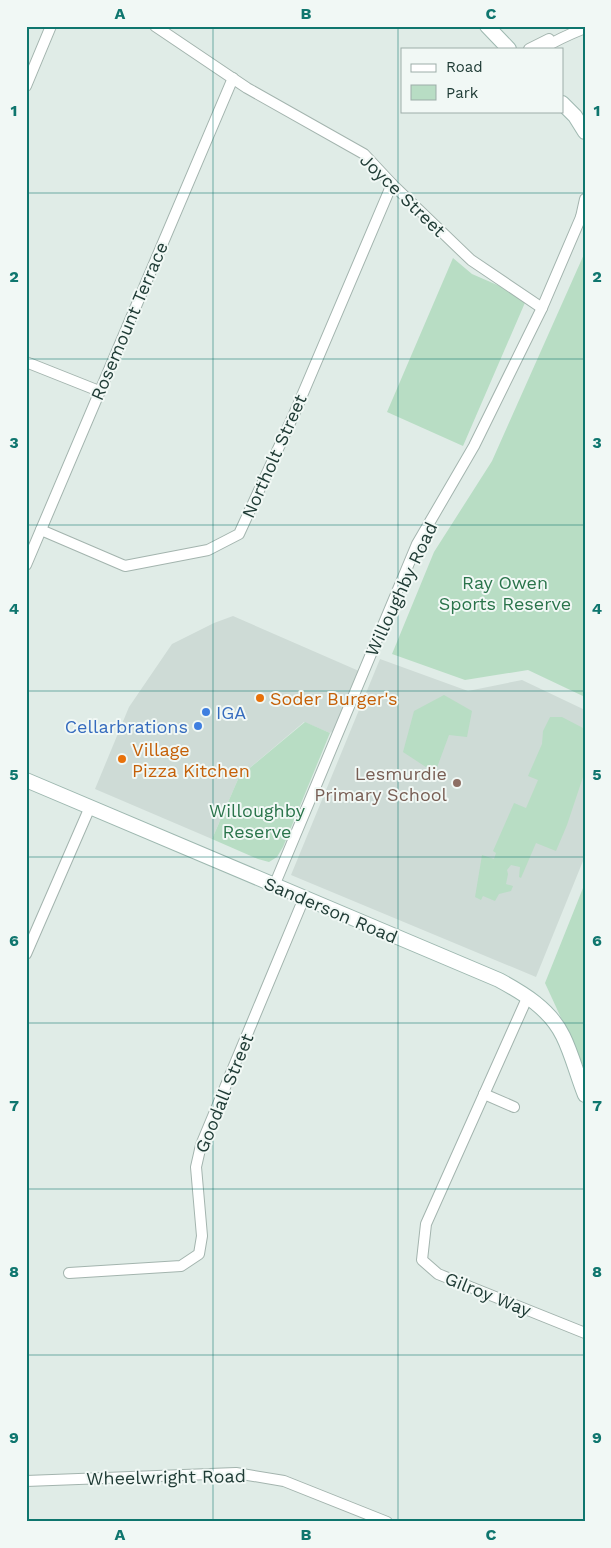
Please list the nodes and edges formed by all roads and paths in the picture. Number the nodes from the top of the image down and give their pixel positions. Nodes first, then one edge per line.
1 (51, 26) edge
2 (155, 26) edge
3 (487, 26) edge
4 (585, 28) edge
5 (560, 38) junction
6 (508, 48) edge
7 (531, 48) edge
8 (544, 48) edge
9 (233, 78) junction
10 (26, 86) edge
11 (564, 105) edge
12 (580, 119) edge
13 (585, 132) edge
14 (392, 184) junction
15 (585, 199) edge
16 (583, 215) edge
17 (542, 308) junction
18 (26, 362) edge
19 (99, 391) junction
20 (41, 530) junction
21 (27, 563) edge
22 (26, 780) edge
23 (90, 807) junction
24 (274, 886) junction
25 (304, 898) junction
26 (26, 954) edge
27 (528, 996) junction
28 (484, 1094) junction
29 (585, 1095) edge
30 (514, 1107) dead end
31 (69, 1273) dead end
32 (585, 1334) edge
33 (26, 1481) edge
34 (387, 1522) edge

1 - 10 street
2 - 9 street, Joyce Street
3 - 6 street
4 - 5 street
5 - 7 street
5 - 8 street
9 - 14 street, Joyce Street
9 - 19 street, Rosemount Terrace
11 - 12 street
12 - 13 street
14 - 17 street, Joyce Street
14 - 20 street, Northolt Street
15 - 16 street, Willoughby Road
16 - 17 street, Willoughby Road
17 - 24 street, Willoughby Road
18 - 19 street
19 - 20 street, Rosemount Terrace
20 - 21 street, Rosemount Terrace
22 - 23 street, Sanderson Road
23 - 24 street, Sanderson Road
23 - 26 street
24 - 25 street, Sanderson Road
25 - 27 street, Sanderson Road
25 - 31 street, Goodall Street
27 - 28 street, Gilroy Way
27 - 29 street, Sanderson Road
28 - 30 street
28 - 32 street, Gilroy Way
33 - 34 street, Wheelwright Road

